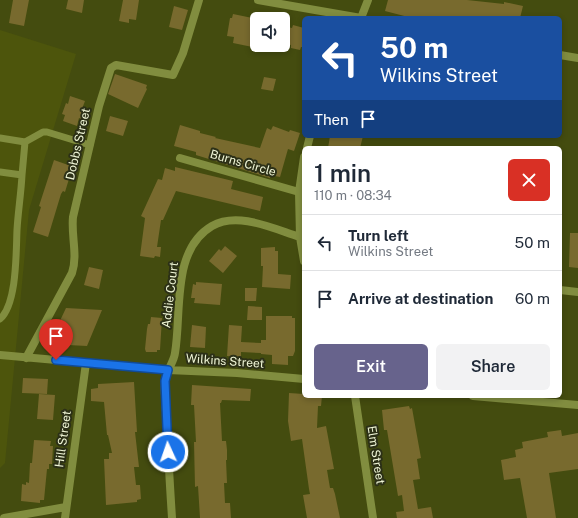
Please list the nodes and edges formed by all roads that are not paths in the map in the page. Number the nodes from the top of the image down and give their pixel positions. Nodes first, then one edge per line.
1 (199, 0) edge
2 (258, 0) edge
3 (368, 0) edge
4 (298, 3) edge
5 (353, 16) edge
6 (362, 16) edge
7 (562, 55) edge
8 (578, 58) edge
9 (0, 138) edge
10 (25, 142) junction
11 (90, 145) junction
12 (180, 158) dead end
13 (302, 171) edge
14 (0, 172) edge
15 (22, 175) junction
16 (299, 192) junction
17 (300, 237) junction
18 (302, 249) edge
19 (562, 290) edge
20 (578, 292) edge
21 (0, 319) edge
22 (0, 355) edge
23 (26, 358) junction
24 (86, 363) junction
25 (168, 370) junction
26 (302, 380) edge
27 (354, 398) edge
28 (496, 398) edge
29 (578, 405) edge
30 (66, 507) junction
31 (4, 518) edge
32 (65, 518) edge
33 (172, 518) edge
34 (373, 518) edge

1 - 11 street, Dobbs Street
2 - 4 street
3 - 6 street
4 - 5 street
7 - 8 street
9 - 10 lane
10 - 11 lane
10 - 15 lane
11 - 23 street, Dobbs Street
12 - 16 street, Burns Circle
13 - 16 street
14 - 15 lane
15 - 21 lane
16 - 17 street
17 - 18 street
17 - 25 street, Addie Court
19 - 20 street
22 - 23 street, Wilkins Street
23 - 24 street, Wilkins Street
24 - 25 street, Wilkins Street
24 - 30 street, Hill Street
25 - 26 street, Wilkins Street
25 - 33 street, Addie Court
27 - 34 street, Elm Street
28 - 29 street
30 - 31 street
30 - 32 street, Hill Street

